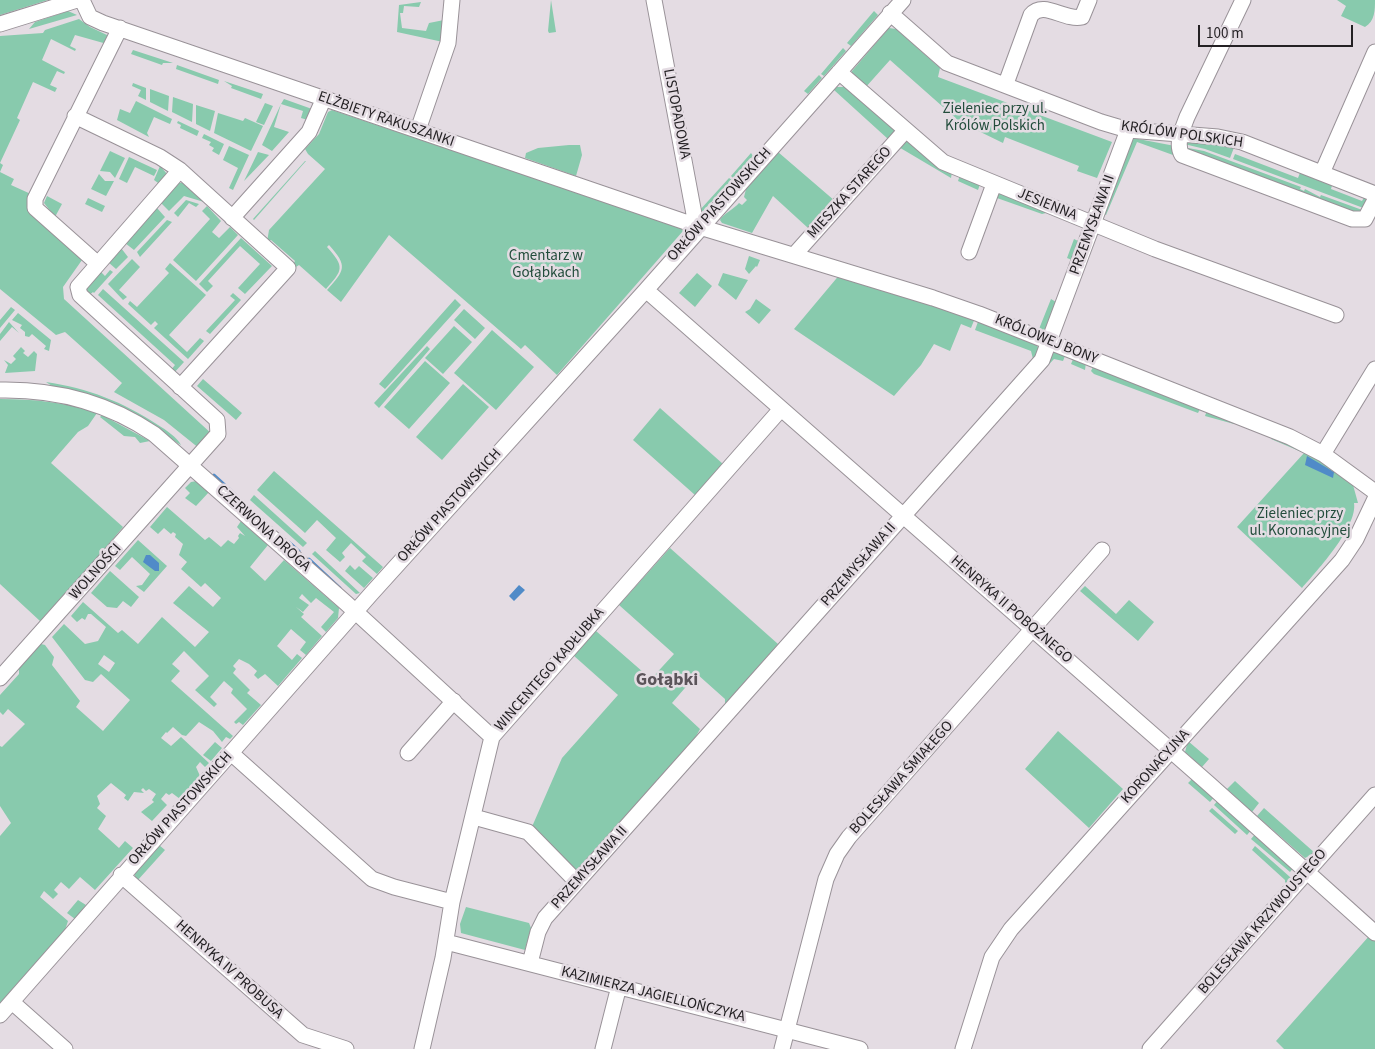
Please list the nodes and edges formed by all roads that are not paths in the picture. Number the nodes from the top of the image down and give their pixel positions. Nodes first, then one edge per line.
1 (77, 0) edge
2 (82, 0) edge
3 (452, 0) edge
4 (654, 0) edge
5 (903, 0) edge
6 (1089, 0) edge
7 (1243, 0) edge
8 (890, 13) junction
9 (0, 24) edge
10 (120, 28) junction
11 (1375, 52) edge
12 (838, 72) junction
13 (1008, 78) dead end
14 (324, 98) junction
15 (75, 116) junction
16 (418, 130) junction
17 (1128, 130) junction
18 (905, 131) junction
19 (1181, 134) junction
20 (180, 170) junction
21 (1322, 172) junction
22 (994, 184) junction
23 (1375, 194) edge
24 (1375, 200) edge
25 (232, 218) junction
26 (1093, 224) junction
27 (700, 227) junction
28 (969, 252) dead end
29 (795, 254) junction
30 (98, 264) junction
31 (646, 290) junction
32 (1336, 316) dead end
33 (1050, 342) junction
34 (1375, 368) edge
35 (180, 387) junction
36 (0, 390) edge
37 (782, 409) junction
38 (1323, 454) junction
39 (192, 465) junction
40 (1375, 492) edge
41 (904, 516) junction
42 (1102, 550) dead end
43 (356, 612) junction
44 (1033, 629) junction
45 (0, 678) edge
46 (454, 701) junction
47 (492, 737) junction
48 (1172, 751) junction
49 (231, 753) junction
50 (408, 753) dead end
51 (1375, 794) edge
52 (474, 817) junction
53 (1306, 873) junction
54 (121, 875) junction
55 (577, 882) junction
56 (452, 902) junction
57 (1375, 933) edge
58 (446, 942) junction
59 (530, 963) junction
60 (619, 986) junction
61 (12, 1002) junction
62 (0, 1015) edge
63 (787, 1030) junction
64 (65, 1049) edge
65 (346, 1049) edge
66 (422, 1049) edge
67 (603, 1049) edge
68 (782, 1049) edge
69 (860, 1049) edge
70 (963, 1049) edge
71 (1150, 1049) edge

1 - 9 street
2 - 10 street, ELŻBIETY RAKUSZANKI
3 - 16 street
4 - 27 street, LISTOPADOWA
5 - 8 street, ORŁÓW PIASTOWSKICH
6 - 13 street
7 - 19 street
8 - 12 street, ORŁÓW PIASTOWSKICH
8 - 17 street, KRÓLÓW POLSKICH
10 - 14 street, ELŻBIETY RAKUSZANKI
10 - 15 street
11 - 21 street
12 - 18 street, JESIENNA
12 - 27 street, ORŁÓW PIASTOWSKICH
14 - 16 street, ELŻBIETY RAKUSZANKI
14 - 25 street
15 - 20 street
15 - 30 street
16 - 27 street, ELŻBIETY RAKUSZANKI
17 - 19 street, KRÓLÓW POLSKICH
17 - 26 street, PRZEMYSŁAWA II
18 - 22 street, JESIENNA
18 - 29 street, MIESZKA STAREGO
19 - 21 street, KRÓLÓW POLSKICH
19 - 24 street
20 - 25 street
20 - 30 street
21 - 23 street, KRÓLÓW POLSKICH
22 - 26 street, JESIENNA
22 - 28 street
25 - 35 street
26 - 32 street, JESIENNA
26 - 33 street, PRZEMYSŁAWA II
27 - 29 street, KRÓLOWEJ BONY
27 - 31 street, ORŁÓW PIASTOWSKICH
29 - 33 street, KRÓLOWEJ BONY
30 - 35 street
31 - 37 street, HENRYKA II POBOŻNEGO
31 - 43 street, ORŁÓW PIASTOWSKICH
33 - 38 street, KRÓLOWEJ BONY
33 - 41 street, PRZEMYSŁAWA II
34 - 38 street
35 - 39 street, WOLNOŚCI
36 - 39 street, CZERWONA DROGA
37 - 41 street, HENRYKA II POBOŻNEGO
37 - 47 street, WINCENTEGO KADŁUBKA
38 - 40 street, KRÓLOWEJ BONY
39 - 43 street, CZERWONA DROGA
39 - 45 street, WOLNOŚCI
40 - 48 street, KORONACYJNA
41 - 44 street, HENRYKA II POBOŻNEGO
41 - 55 street, PRZEMYSŁAWA II
42 - 44 street, BOLESŁAWA ŚMIAŁEGO
43 - 46 street, CZERWONA DROGA
43 - 49 street, ORŁÓW PIASTOWSKICH
44 - 48 street, HENRYKA II POBOŻNEGO
44 - 63 street, BOLESŁAWA ŚMIAŁEGO
46 - 47 street, CZERWONA DROGA
46 - 50 street
47 - 52 street, WINCENTEGO KADŁUBKA
48 - 53 street, HENRYKA II POBOŻNEGO
48 - 70 street, KORONACYJNA
49 - 54 street, ORŁÓW PIASTOWSKICH
49 - 56 street
51 - 53 street, BOLESŁAWA KRZYWOUSTEGO
52 - 55 street
52 - 56 street, WINCENTEGO KADŁUBKA
53 - 57 street, HENRYKA II POBOŻNEGO
53 - 71 street, BOLESŁAWA KRZYWOUSTEGO
54 - 61 street, ORŁÓW PIASTOWSKICH
54 - 65 street, HENRYKA IV PROBUSA
55 - 59 street, PRZEMYSŁAWA II
56 - 58 street, WINCENTEGO KADŁUBKA
58 - 59 street, KAZIMIERZA JAGIELLOŃCZYKA
58 - 66 street, WINCENTEGO KADŁUBKA
59 - 60 street, KAZIMIERZA JAGIELLOŃCZYKA
60 - 63 street, KAZIMIERZA JAGIELLOŃCZYKA
60 - 67 street
61 - 62 street, ORŁÓW PIASTOWSKICH
61 - 64 street
63 - 68 street, BOLESŁAWA ŚMIAŁEGO
63 - 69 street, KAZIMIERZA JAGIELLOŃCZYKA

